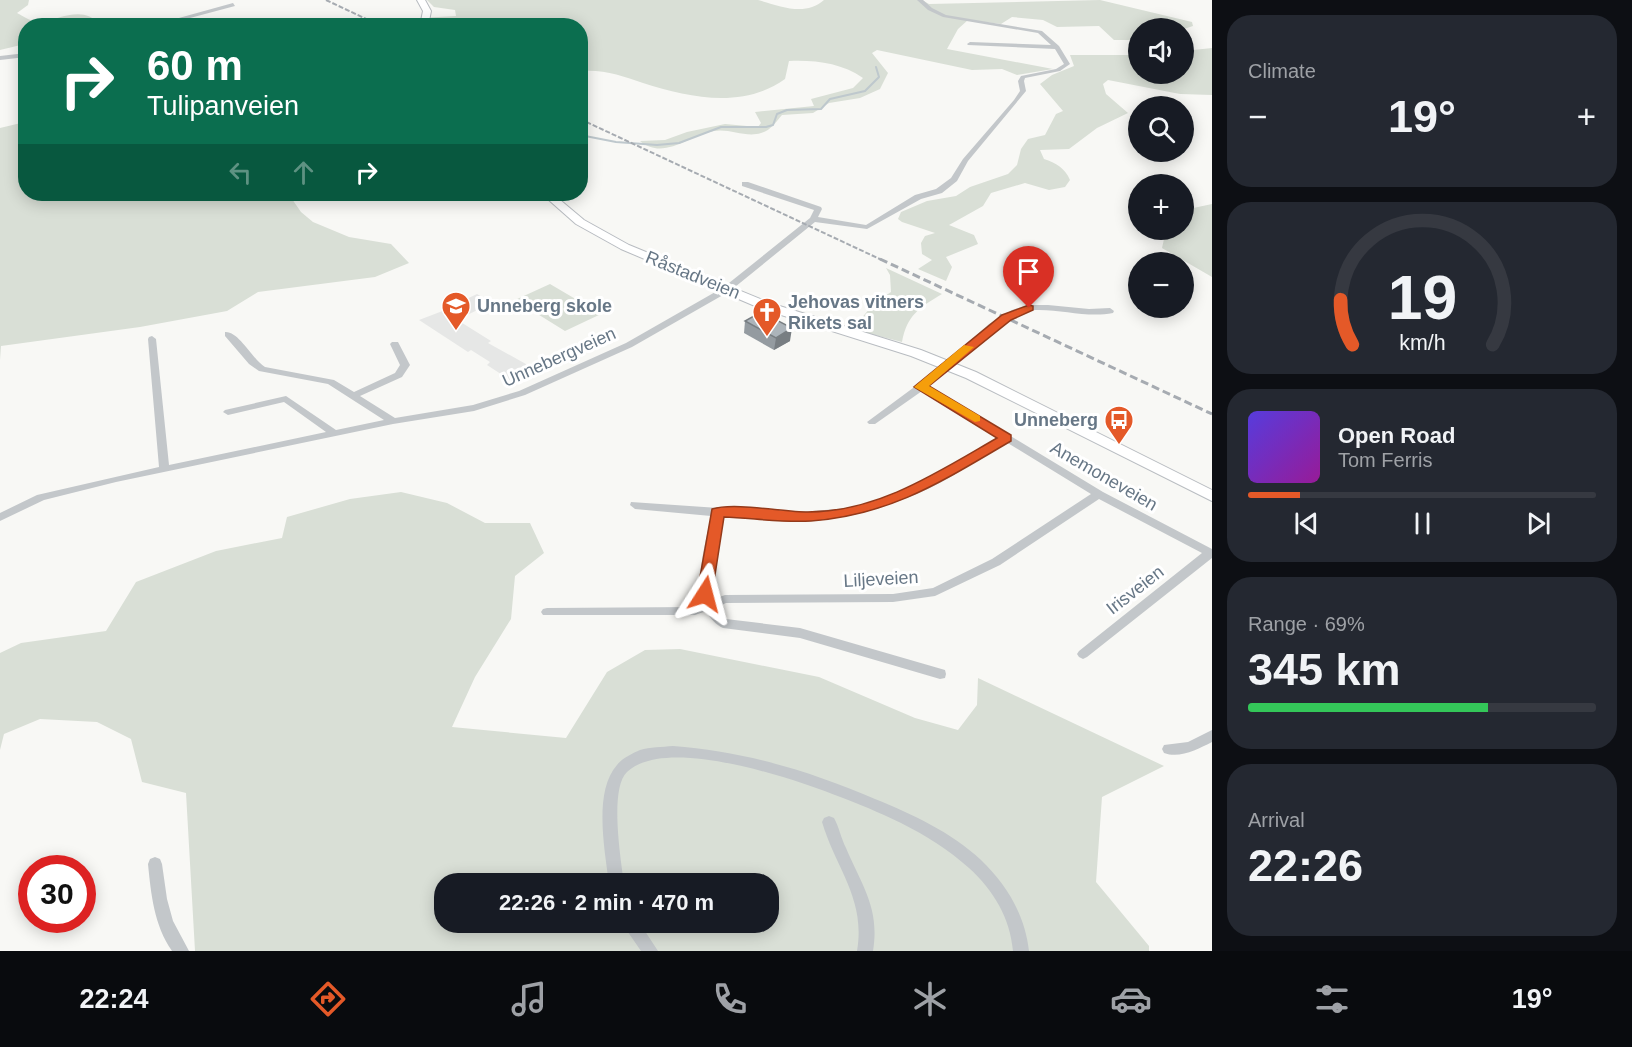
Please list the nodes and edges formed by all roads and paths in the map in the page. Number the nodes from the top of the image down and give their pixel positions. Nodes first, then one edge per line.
1 (421, 0) edge
2 (920, 0) edge
3 (233, 5) dead end
4 (181, 18) edge
5 (426, 18) edge
6 (970, 44) dead end
7 (1057, 47) junction
8 (18, 56) edge
9 (0, 58) edge
10 (745, 184) dead end
11 (556, 201) edge
12 (813, 219) junction
13 (727, 289) junction
14 (1110, 311) dead end
15 (228, 334) dead end
16 (152, 339) dead end
17 (395, 344) dead end
18 (948, 365) junction
19 (921, 387) junction
20 (352, 396) junction
21 (228, 412) dead end
22 (393, 421) junction
23 (872, 422) dead end
24 (335, 434) junction
25 (1006, 438) junction
26 (164, 469) junction
27 (1100, 494) junction
28 (1212, 496) edge
29 (635, 505) dead end
30 (717, 512) junction
31 (0, 517) edge
32 (1211, 554) edge
33 (709, 606) junction
34 (547, 612) dead end
35 (1083, 654) dead end
36 (940, 674) dead end
37 (1212, 736) edge
38 (1169, 749) dead end
39 (830, 822) dead end
40 (155, 864) dead end
41 (616, 873) edge
42 (637, 933) edge
43 (181, 951) edge
44 (650, 951) edge
45 (865, 951) edge
46 (1021, 951) edge

1 - 5 main road
2 - 7 street
3 - 4 street
6 - 7 street
7 - 12 street
8 - 9 street
10 - 12 street
11 - 13 main road, Råstadveien
12 - 13 street, Unnebergveien
13 - 18 main road, Råstadveien
13 - 22 street, Unnebergveien
14 - 18 street
15 - 20 street
16 - 26 street
17 - 20 street
18 - 19 street
18 - 28 main road, Råstadveien
19 - 23 street
19 - 25 street, Anemoneveien
20 - 22 street
21 - 24 street
22 - 24 street, Unnebergveien
24 - 26 street, Unnebergveien
25 - 27 street, Anemoneveien
25 - 30 street
26 - 31 street, Unnebergveien
27 - 32 street, Anemoneveien
27 - 33 street, Liljeveien
29 - 30 street
30 - 33 street
32 - 35 street, Irisveien
33 - 34 street, Liljeveien
33 - 36 street
37 - 38 street
39 - 45 street
40 - 43 street
41 - 46 street
42 - 44 street

